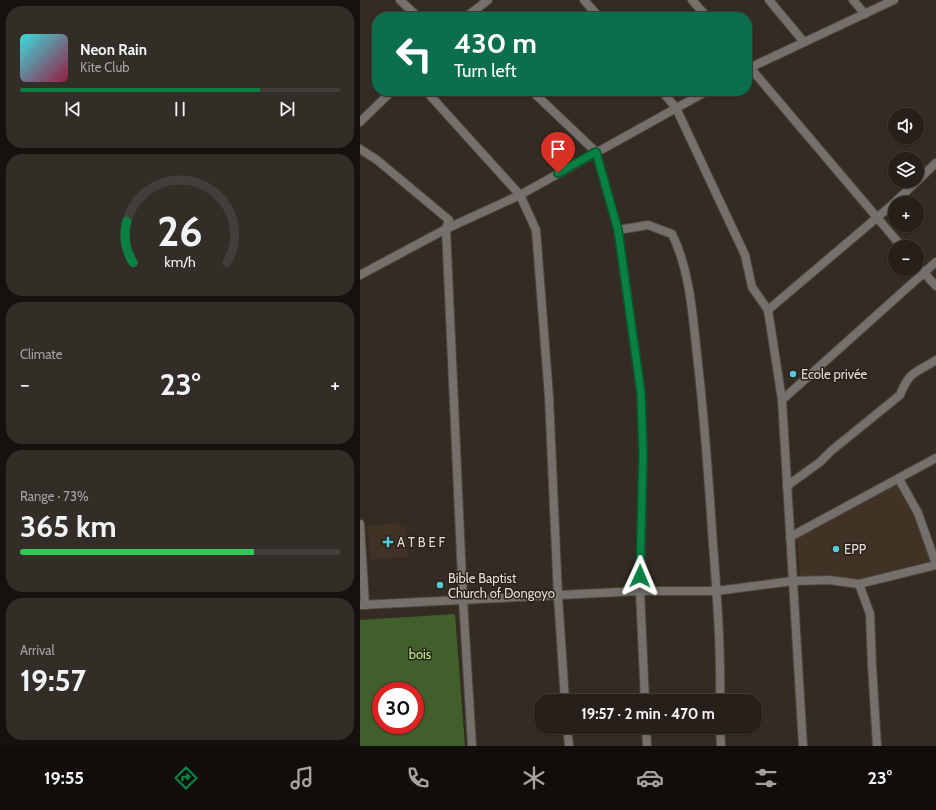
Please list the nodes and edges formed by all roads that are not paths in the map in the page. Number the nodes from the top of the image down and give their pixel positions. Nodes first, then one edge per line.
1 (400, 0) edge
2 (488, 0) edge
3 (584, 0) edge
4 (692, 0) edge
5 (769, 0) edge
6 (853, 0) edge
7 (894, 0) edge
8 (413, 12) edge
9 (472, 12) edge
10 (595, 12) edge
11 (703, 12) edge
12 (865, 14) junction
13 (804, 42) junction
14 (752, 65) edge
15 (752, 72) edge
16 (387, 96) edge
17 (431, 96) edge
18 (537, 96) edge
19 (666, 96) edge
20 (698, 96) edge
21 (676, 108) junction
22 (360, 122) edge
23 (360, 149) edge
24 (596, 152) junction
25 (936, 163) edge
26 (924, 174) edge
27 (910, 188) edge
28 (520, 195) junction
29 (876, 217) junction
30 (446, 229) junction
31 (618, 230) junction
32 (896, 240) edge
33 (936, 262) edge
34 (924, 273) joint
35 (360, 275) edge
36 (921, 276) edge
37 (936, 286) edge
38 (768, 310) junction
39 (936, 360) edge
40 (782, 400) junction
41 (936, 458) edge
42 (899, 479) junction
43 (787, 486) junction
44 (360, 524) edge
45 (790, 537) junction
46 (936, 564) edge
47 (793, 581) junction
48 (859, 584) junction
49 (640, 591) junction
50 (716, 591) junction
51 (558, 596) junction
52 (463, 600) junction
53 (362, 605) edge
54 (565, 694) edge
55 (645, 694) edge
56 (720, 694) edge
57 (567, 734) edge
58 (646, 734) edge
59 (720, 734) edge
60 (472, 746) edge
61 (568, 746) edge
62 (647, 746) edge
63 (721, 746) edge
64 (803, 746) edge
65 (877, 746) edge

1 - 8 street
2 - 9 street
3 - 10 street
4 - 11 street
5 - 13 street
6 - 12 street
7 - 12 street
12 - 13 street
13 - 14 street
15 - 29 street
16 - 22 street
17 - 28 street
18 - 24 street
19 - 21 street
20 - 21 street
21 - 24 street
21 - 38 street
23 - 30 street
24 - 28 street
24 - 31 street
25 - 26 street
27 - 29 street
28 - 30 street
28 - 51 street
29 - 32 street
29 - 38 street
30 - 35 street
30 - 52 street
31 - 49 street
31 - 50 street
33 - 34 street
34 - 37 street
36 - 40 street
38 - 40 street
39 - 43 street
40 - 43 street
41 - 42 street
42 - 45 street
42 - 46 street
43 - 45 street
44 - 53 street
45 - 47 street
46 - 48 street
47 - 48 street
47 - 50 street
47 - 64 street
48 - 65 street
49 - 50 street
49 - 51 street
49 - 55 street
50 - 56 street
51 - 52 street
51 - 54 street
52 - 53 street
52 - 60 street
57 - 61 street
58 - 62 street
59 - 63 street

